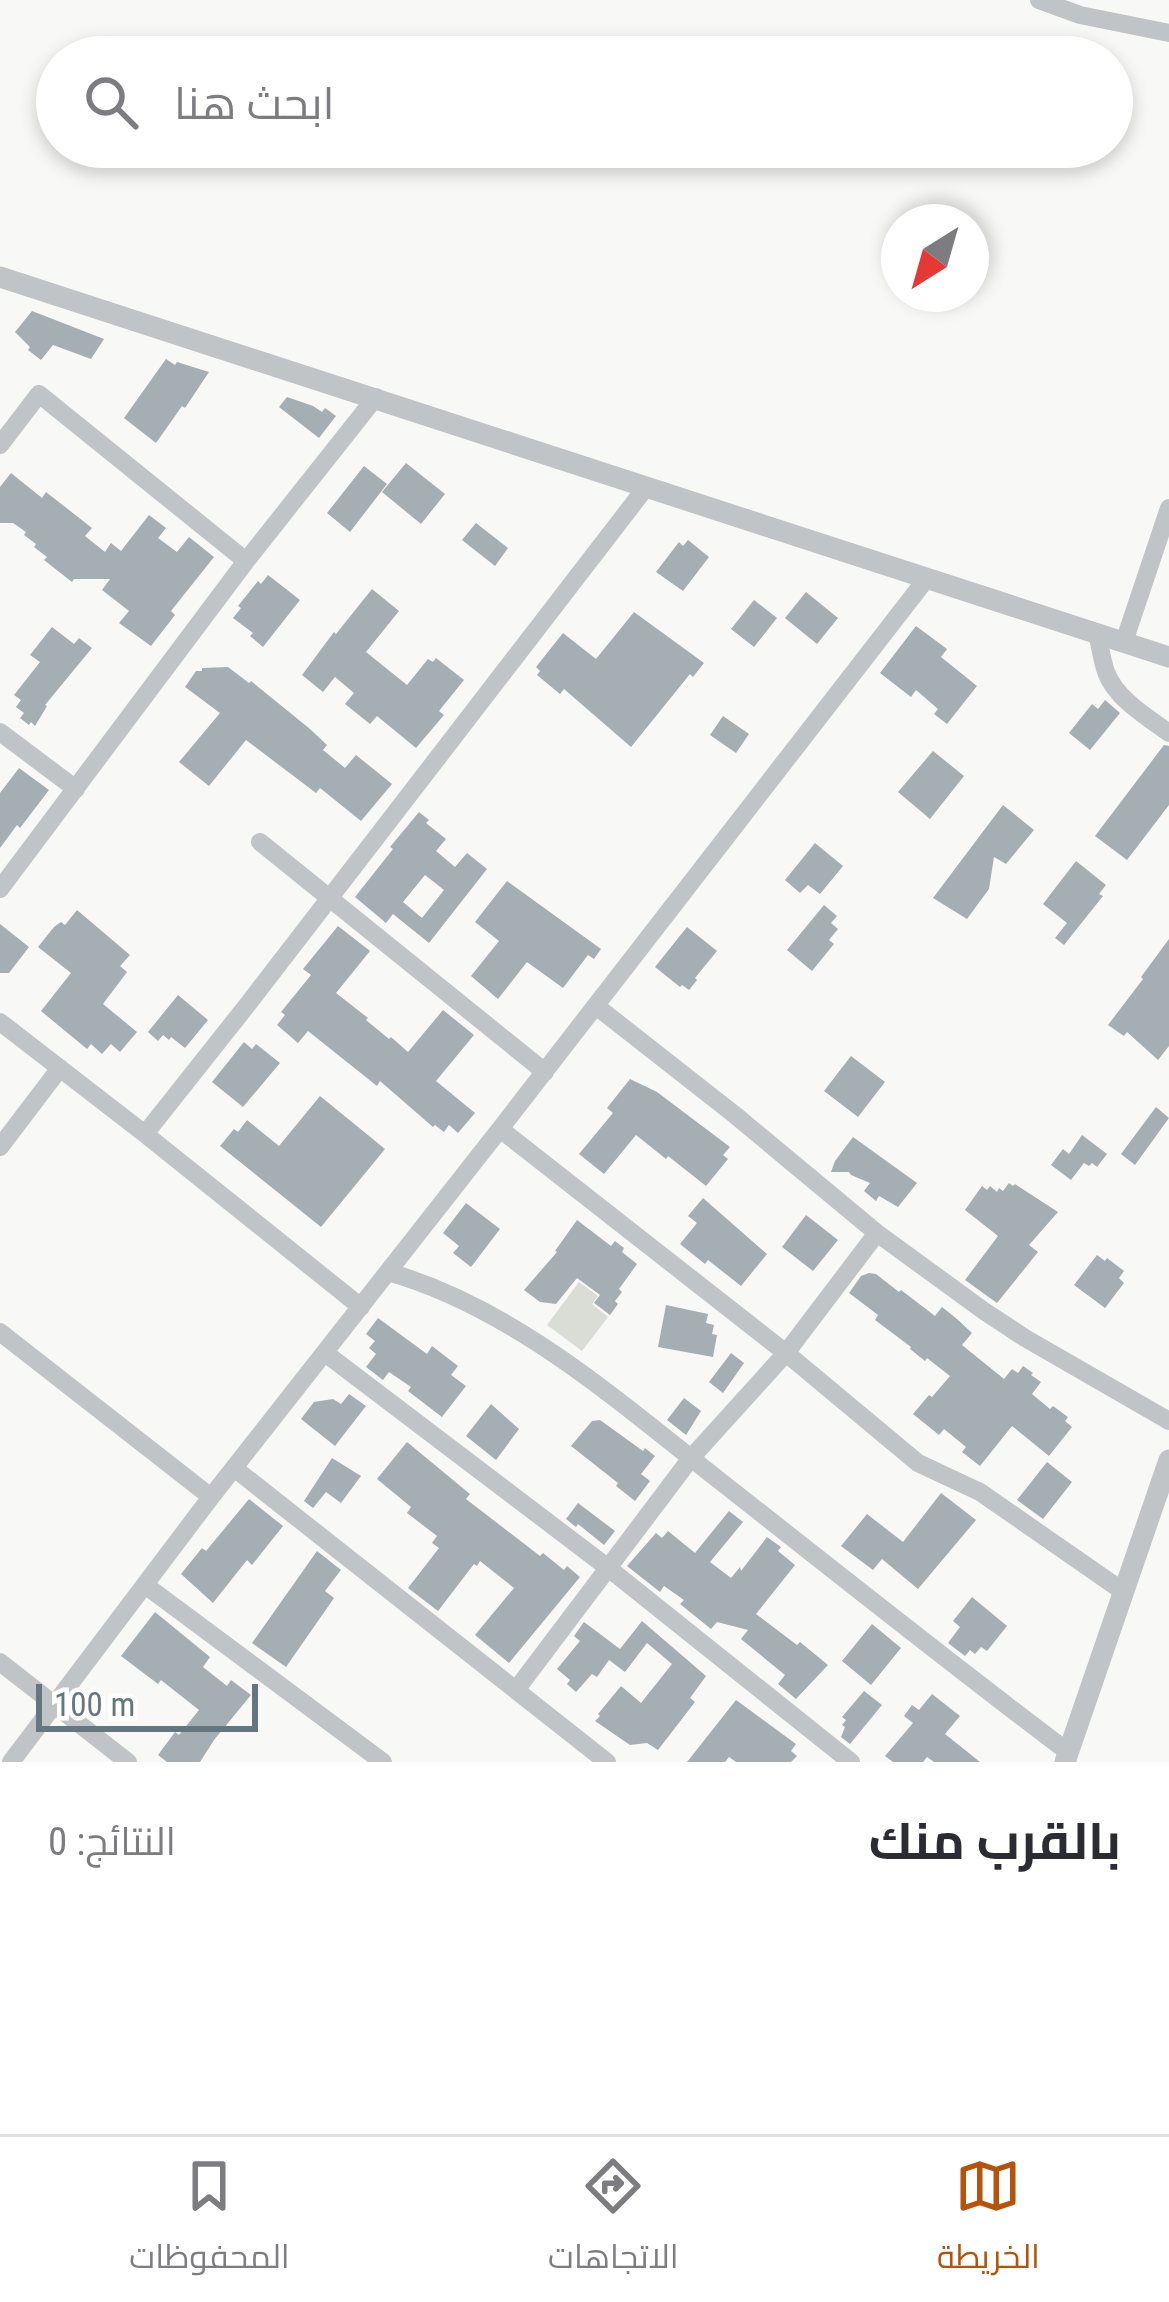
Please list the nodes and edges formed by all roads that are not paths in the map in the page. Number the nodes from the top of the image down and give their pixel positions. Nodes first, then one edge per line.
1 (1039, 0) edge
2 (1169, 32) edge
3 (0, 277) edge
4 (376, 397) junction
5 (0, 446) edge
6 (647, 486) junction
7 (1169, 508) edge
8 (246, 561) junction
9 (927, 578) junction
10 (1097, 633) junction
11 (1124, 642) junction
12 (1169, 657) edge
13 (0, 732) edge
14 (1169, 734) edge
15 (76, 789) junction
16 (260, 842) dead end
17 (0, 889) edge
18 (329, 899) junction
19 (596, 1006) junction
20 (0, 1022) edge
21 (60, 1068) junction
22 (544, 1072) junction
23 (500, 1129) junction
24 (145, 1134) junction
25 (0, 1147) edge
26 (877, 1232) junction
27 (388, 1272) junction
28 (361, 1307) junction
29 (0, 1332) edge
30 (325, 1352) junction
31 (786, 1353) junction
32 (1169, 1421) edge
33 (691, 1458) junction
34 (1169, 1460) edge
35 (234, 1468) junction
36 (211, 1497) junction
37 (607, 1568) junction
38 (145, 1585) junction
39 (1124, 1592) junction
40 (0, 1662) edge
41 (516, 1690) junction
42 (55, 1705) junction
43 (1066, 1757) edge
44 (11, 1762) edge
45 (128, 1762) edge
46 (383, 1762) edge
47 (607, 1762) edge
48 (851, 1762) edge

1 - 2 street
3 - 4 street
4 - 6 street
4 - 8 street
5 - 8 street
6 - 9 street
6 - 18 street
7 - 11 street
8 - 15 street
9 - 10 street
9 - 19 street
10 - 11 street
10 - 14 street
11 - 12 street
13 - 15 street
15 - 17 street
16 - 18 street
18 - 22 street
18 - 24 street
19 - 22 street
19 - 26 street
20 - 21 street
21 - 24 street
21 - 25 street
22 - 23 street
23 - 27 street
23 - 31 street
24 - 28 street
26 - 31 street
26 - 32 street
27 - 28 street
27 - 33 street
28 - 30 street
29 - 36 street
30 - 35 street
30 - 37 street
31 - 33 street
31 - 39 street
33 - 37 street
33 - 43 street
34 - 39 street
35 - 36 street
35 - 41 street
36 - 38 street
37 - 41 street
37 - 48 street
38 - 42 street
38 - 46 street
39 - 43 street
40 - 42 street
41 - 47 street
42 - 44 street
42 - 45 street

